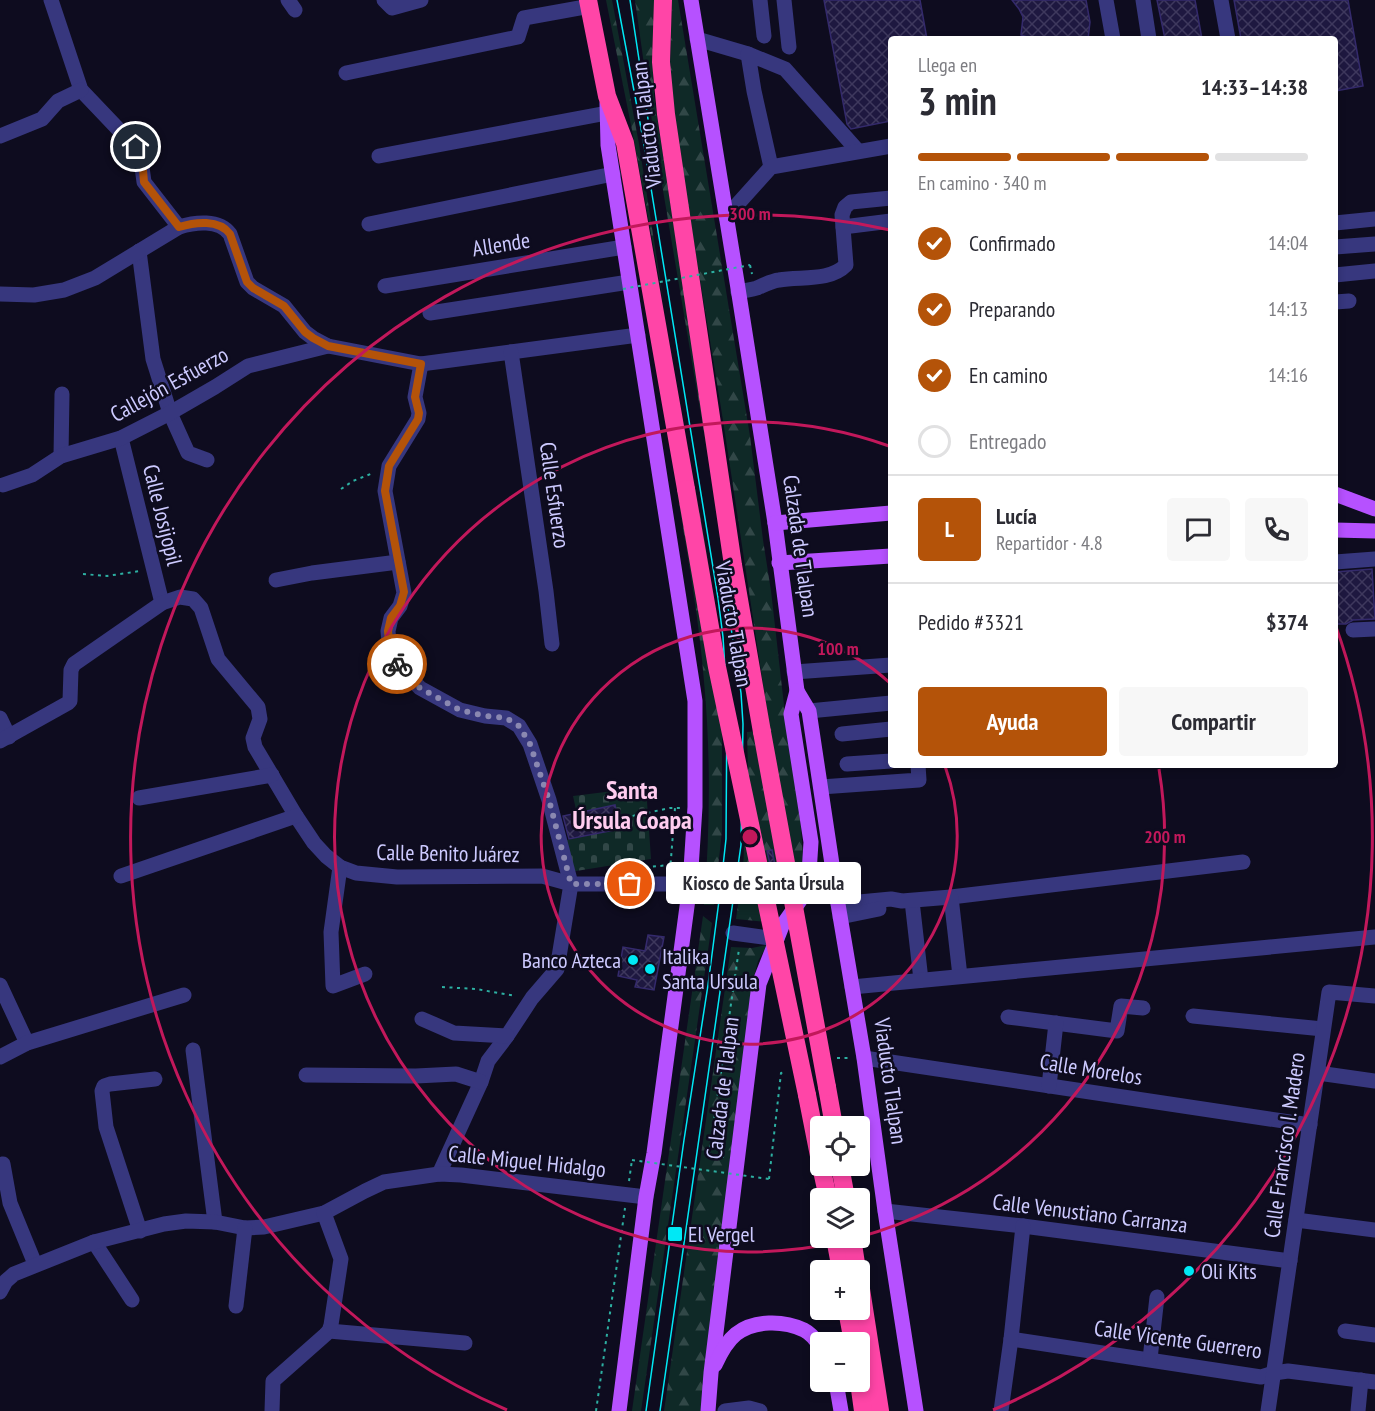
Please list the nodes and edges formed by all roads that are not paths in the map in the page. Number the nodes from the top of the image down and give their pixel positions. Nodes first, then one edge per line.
1 (51, 0) edge
2 (384, 0) edge
3 (421, 0) edge
4 (663, 0) edge
5 (691, 0) edge
6 (760, 0) edge
7 (784, 0) edge
8 (1106, 0) edge
9 (1143, 0) edge
10 (1221, 0) edge
11 (589, 3) edge
12 (764, 36) dead end
13 (1112, 36) edge
14 (1149, 36) edge
15 (1227, 36) edge
16 (697, 39) junction
17 (789, 47) dead end
18 (748, 54) junction
19 (346, 73) dead end
20 (81, 90) junction
21 (607, 105) junction
22 (0, 136) edge
23 (888, 146) edge
24 (858, 151) junction
25 (379, 156) dead end
26 (771, 167) junction
27 (613, 174) junction
28 (888, 198) edge
29 (726, 217) junction
30 (1375, 219) edge
31 (888, 221) edge
32 (1338, 223) edge
33 (369, 224) dead end
34 (179, 227) junction
35 (843, 227) junction
36 (1375, 244) edge
37 (624, 247) junction
38 (1338, 247) edge
39 (139, 251) junction
40 (1375, 271) edge
41 (1338, 274) edge
42 (626, 285) junction
43 (385, 286) dead end
44 (738, 292) junction
45 (0, 294) edge
46 (430, 313) dead end
47 (638, 335) junction
48 (328, 346) junction
49 (511, 352) junction
50 (421, 364) junction
51 (62, 394) dead end
52 (170, 413) junction
53 (120, 438) junction
54 (61, 456) junction
55 (207, 460) dead end
56 (3, 485) dead end
57 (1338, 495) edge
58 (1375, 509) edge
59 (888, 513) edge
60 (774, 523) junction
61 (1338, 530) edge
62 (1375, 531) edge
63 (888, 556) edge
64 (1375, 559) edge
65 (398, 562) junction
66 (1338, 562) edge
67 (779, 563) junction
68 (276, 580) dead end
69 (162, 603) junction
70 (1375, 629) edge
71 (1353, 630) dead end
72 (552, 644) dead end
73 (888, 666) edge
74 (794, 672) junction
75 (796, 691) junction
76 (888, 702) edge
77 (809, 711) junction
78 (0, 718) edge
79 (888, 729) edge
80 (842, 734) dead end
81 (4, 739) edge
82 (888, 761) edge
83 (847, 765) dead end
84 (918, 768) edge
85 (272, 775) junction
86 (820, 787) junction
87 (139, 798) dead end
88 (296, 816) junction
89 (1243, 862) dead end
90 (340, 867) junction
91 (121, 876) dead end
92 (571, 884) junction
93 (690, 884) junction
94 (951, 897) junction
95 (907, 901) junction
96 (839, 910) junction
97 (1375, 937) edge
98 (777, 939) junction
99 (736, 940) road end
100 (365, 974) dead end
101 (960, 976) junction
102 (921, 980) junction
103 (0, 985) edge
104 (852, 987) junction
105 (184, 995) dead end
106 (1375, 996) edge
107 (1143, 1008) dead end
108 (1193, 1016) dead end
109 (1008, 1017) dead end
110 (422, 1019) dead end
111 (1056, 1023) junction
112 (1323, 1029) junction
113 (507, 1036) junction
114 (27, 1043) junction
115 (193, 1050) dead end
116 (0, 1057) edge
117 (864, 1058) junction
118 (1317, 1073) junction
119 (306, 1076) dead end
120 (155, 1079) dead end
121 (1375, 1081) edge
122 (481, 1082) junction
123 (1049, 1086) junction
124 (811, 1116) edge
125 (832, 1116) edge
126 (1310, 1125) junction
127 (3, 1164) dead end
128 (439, 1174) junction
129 (646, 1197) junction
130 (885, 1211) junction
131 (324, 1213) junction
132 (1296, 1220) junction
133 (215, 1222) junction
134 (1023, 1226) junction
135 (245, 1228) junction
136 (1375, 1230) edge
137 (140, 1231) junction
138 (94, 1242) junction
139 (1290, 1262) junction
140 (35, 1264) junction
141 (0, 1292) edge
142 (1157, 1297) dead end
143 (132, 1300) dead end
144 (236, 1306) dead end
145 (866, 1320) edge
146 (329, 1331) junction
147 (1345, 1331) dead end
148 (810, 1335) edge
149 (1375, 1335) edge
150 (1011, 1339) junction
151 (465, 1343) dead end
152 (1150, 1359) junction
153 (711, 1373) junction
154 (1274, 1373) junction
155 (1368, 1381) edge
156 (838, 1392) edge
157 (860, 1392) edge
158 (272, 1411) edge
159 (619, 1411) edge
160 (708, 1411) edge
161 (725, 1411) edge
162 (759, 1411) edge
163 (841, 1411) edge
164 (863, 1411) edge
165 (880, 1411) edge
166 (916, 1411) edge
167 (1001, 1411) edge
168 (1268, 1411) edge
169 (1358, 1411) edge

1 - 20 street
2 - 3 street
4 - 125 highway, Viaducto Tlalpan, bridge
5 - 16 main road, Calzada de Tlalpan
6 - 12 street
7 - 17 street
8 - 13 street
9 - 14 street
10 - 15 street
11 - 19 street
11 - 21 highway
16 - 18 street
16 - 29 main road, Calzada de Tlalpan
18 - 24 street
18 - 26 street
20 - 22 street
20 - 34 street
21 - 25 street
21 - 27 main road
21 - 124 highway, Viaducto Tlalpan, bridge
23 - 24 street
24 - 26 street
26 - 29 street
27 - 33 street
27 - 37 main road
28 - 35 street
29 - 44 main road, Calzada de Tlalpan
30 - 32 street
31 - 35 street
34 - 39 street
34 - 48 street
35 - 44 street
36 - 38 street
37 - 42 main road
37 - 43 street, Allende
39 - 45 street
39 - 52 street
40 - 41 street
42 - 46 street
42 - 47 main road
44 - 60 main road, Calzada de Tlalpan
47 - 49 street
47 - 93 main road
48 - 50 street
48 - 52 street, Callejón Esfuerzo
49 - 50 street
49 - 72 street, Calle Esfuerzo
50 - 65 street
51 - 54 street
52 - 53 street, Callejón Esfuerzo
52 - 55 street
53 - 54 street, Callejón Esfuerzo
53 - 69 street, Calle Josijopil
54 - 56 street, Callejón Esfuerzo
57 - 58 main road
59 - 60 main road
60 - 67 main road, Calzada de Tlalpan
61 - 62 main road
63 - 67 main road
64 - 66 street
65 - 68 street
65 - 92 street
67 - 74 main road, Calzada de Tlalpan
69 - 81 street
69 - 85 street, Calle Benito Juárez
70 - 71 street
73 - 74 street
74 - 75 main road, Calzada de Tlalpan
75 - 77 main road, Viaducto Tlalpan
75 - 98 main road, Calzada de Tlalpan
76 - 77 street
77 - 86 main road, Viaducto Tlalpan
78 - 81 street
79 - 80 street
82 - 83 street
84 - 86 street
85 - 87 street
85 - 88 street, Calle Benito Juárez
86 - 96 main road, Viaducto Tlalpan
88 - 90 street, Calle Benito Juárez
88 - 91 street
89 - 94 street
90 - 92 street, Calle Benito Juárez
90 - 100 street
92 - 93 street, Calle Benito Juárez
92 - 113 street
93 - 129 main road
94 - 95 street
94 - 101 street
95 - 96 street
95 - 102 street
96 - 104 main road, Viaducto Tlalpan
97 - 101 street
98 - 99 street
98 - 153 main road, Calzada de Tlalpan
101 - 102 street
102 - 104 street
103 - 114 street
104 - 117 main road, Viaducto Tlalpan
105 - 114 street
106 - 112 street, Calle Francisco I. Madero
107 - 111 street
108 - 112 street
109 - 111 street
110 - 113 street
111 - 123 street
112 - 118 street, Calle Francisco I. Madero
113 - 122 street
114 - 116 street
115 - 133 street
117 - 123 street, Calle Morelos
117 - 130 main road, Viaducto Tlalpan
118 - 121 street
118 - 126 street, Calle Francisco I. Madero
119 - 122 street
120 - 137 street
122 - 128 street
123 - 126 street, Calle Morelos
126 - 132 street, Calle Francisco I. Madero
127 - 140 street
128 - 129 street, Calle Miguel Hidalgo
128 - 131 street, Calle Miguel Hidalgo
129 - 159 main road
130 - 134 street, Calle Venustiano Carranza
130 - 166 main road, Viaducto Tlalpan
131 - 135 street, Calle Miguel Hidalgo
131 - 146 street
132 - 136 street
132 - 139 street, Calle Francisco I. Madero
133 - 135 street, Calle Miguel Hidalgo
133 - 137 street, Calle Miguel Hidalgo
134 - 139 street, Calle Venustiano Carranza
134 - 150 street
135 - 144 street
137 - 138 street, Calle Miguel Hidalgo
138 - 140 street, Calle Miguel Hidalgo
138 - 143 street
139 - 154 street, Calle Francisco I. Madero
140 - 141 street, Calle Miguel Hidalgo
142 - 152 street
145 - 165 highway
146 - 151 street
146 - 158 street
147 - 149 street
148 - 153 main road
150 - 152 street, Calle Vicente Guerrero
150 - 167 street
152 - 154 street, Calle Vicente Guerrero
153 - 160 main road, Calzada de Tlalpan
154 - 155 street, Calle Vicente Guerrero
154 - 168 street, Calle Francisco I. Madero
155 - 169 street
156 - 163 main road
157 - 164 highway
161 - 162 street

